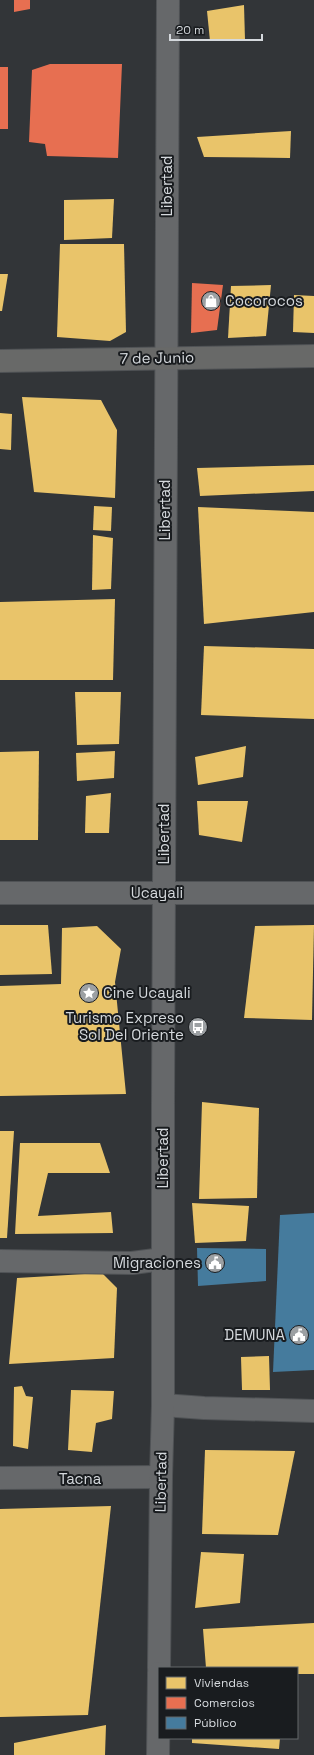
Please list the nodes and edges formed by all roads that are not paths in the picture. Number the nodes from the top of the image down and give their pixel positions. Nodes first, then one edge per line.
1 (168, 0) edge
2 (314, 356) edge
3 (166, 357) junction
4 (0, 361) edge
5 (0, 893) edge
6 (314, 893) edge
7 (164, 894) junction
8 (162, 1259) junction
9 (0, 1261) edge
10 (163, 1405) junction
11 (314, 1411) edge
12 (161, 1477) junction
13 (0, 1478) edge
14 (159, 1667) edge
15 (158, 1739) edge
16 (158, 1755) edge

1 - 3 street, Libertad
2 - 3 main road, 7 de Junio
3 - 4 main road, 7 de Junio
3 - 7 street, Libertad
5 - 7 street, Ucayali
6 - 7 street, Ucayali
7 - 8 street, Libertad
8 - 9 street
8 - 10 street, Libertad
10 - 11 street
10 - 12 street, Libertad
12 - 13 street, Tacna
12 - 14 street, Libertad
15 - 16 street

